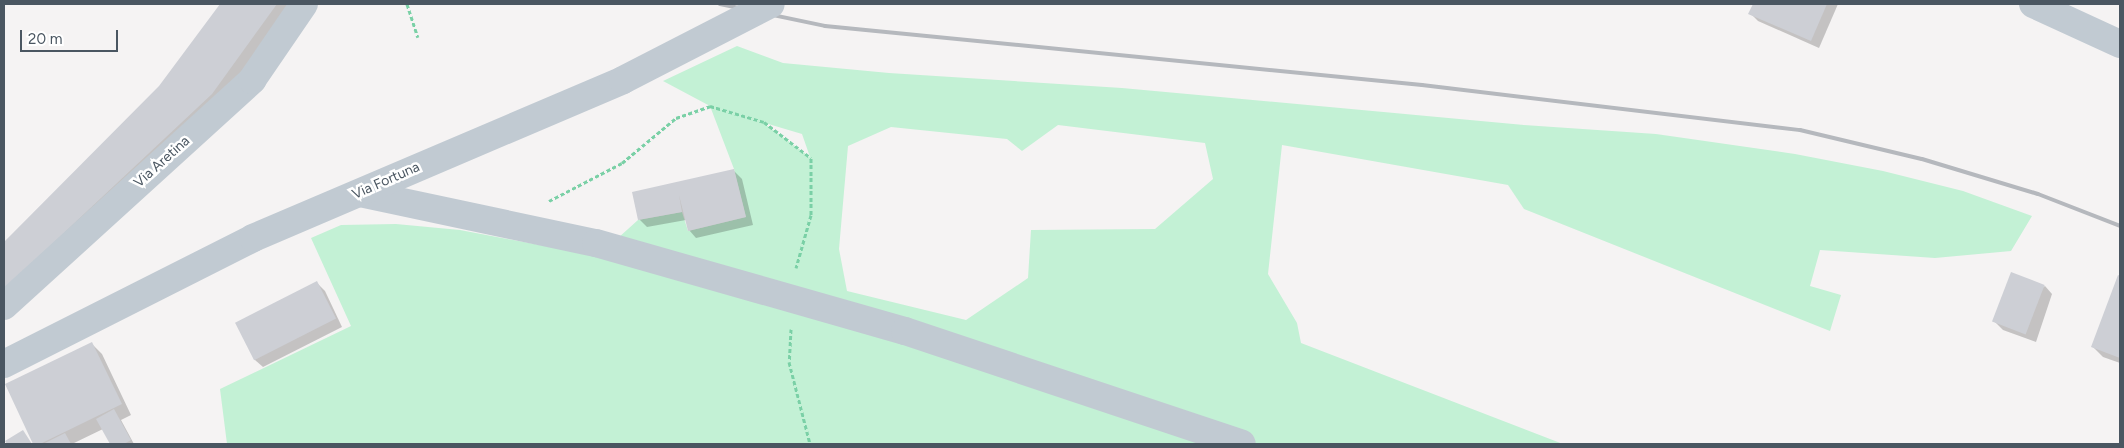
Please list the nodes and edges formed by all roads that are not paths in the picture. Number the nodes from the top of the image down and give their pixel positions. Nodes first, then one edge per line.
1 (304, 4) edge
2 (771, 4) edge
3 (2033, 4) edge
4 (2120, 44) edge
5 (360, 193) junction
6 (4, 306) edge
7 (4, 364) edge
8 (1242, 444) edge

1 - 6 street, Via Aretina
2 - 5 street, Via Fortuna, bridge
3 - 4 street
5 - 7 street, Via Fortuna
5 - 8 street

